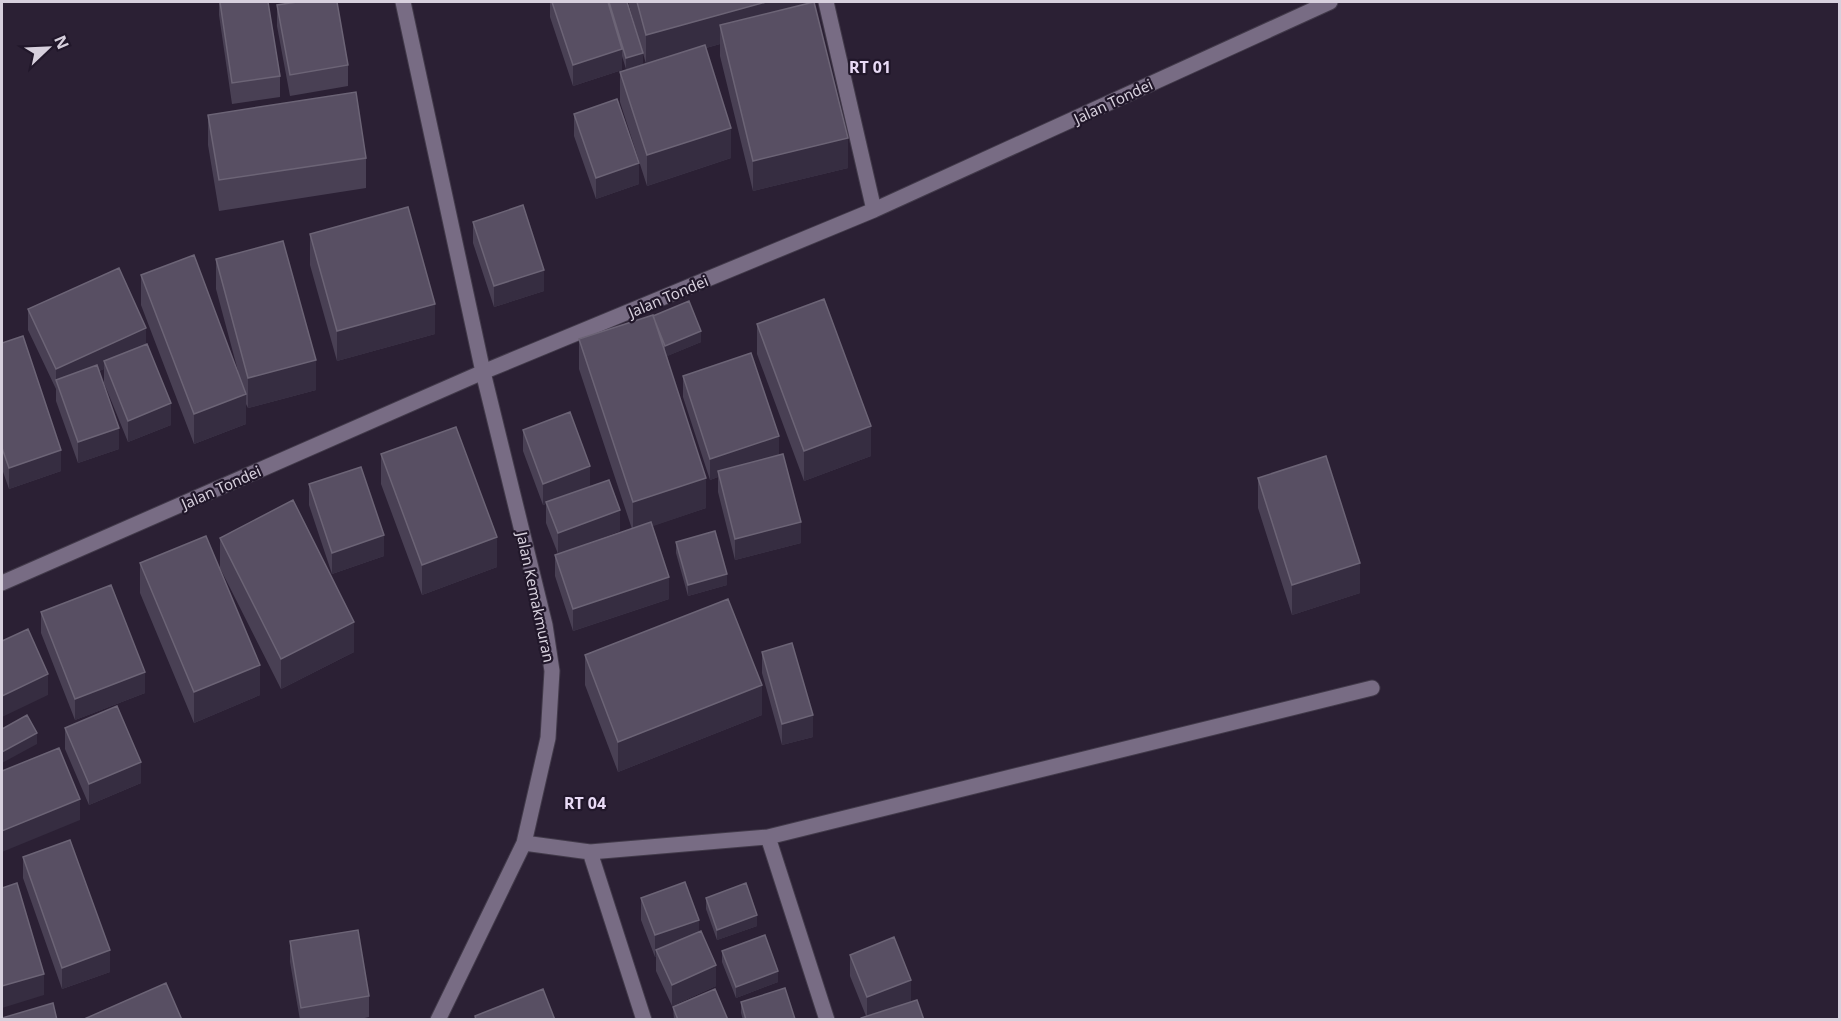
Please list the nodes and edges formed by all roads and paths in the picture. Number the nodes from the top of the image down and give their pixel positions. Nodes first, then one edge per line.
1 (403, 2) edge
2 (826, 2) edge
3 (1330, 2) edge
4 (874, 210) junction
5 (483, 372) junction
6 (2, 583) edge
7 (1372, 688) dead end
8 (768, 837) junction
9 (524, 843) junction
10 (590, 852) junction
11 (438, 1020) edge
12 (644, 1020) edge
13 (827, 1020) edge

1 - 5 street, Jalan Kemakmuran
2 - 4 street
3 - 4 street, Jalan Tondei
4 - 5 street, Jalan Tondei
5 - 6 street, Jalan Tondei
5 - 9 street, Jalan Kemakmuran
7 - 8 street
8 - 10 street
8 - 13 street
9 - 10 street
9 - 11 street, Jalan Kemakmuran
10 - 12 street

